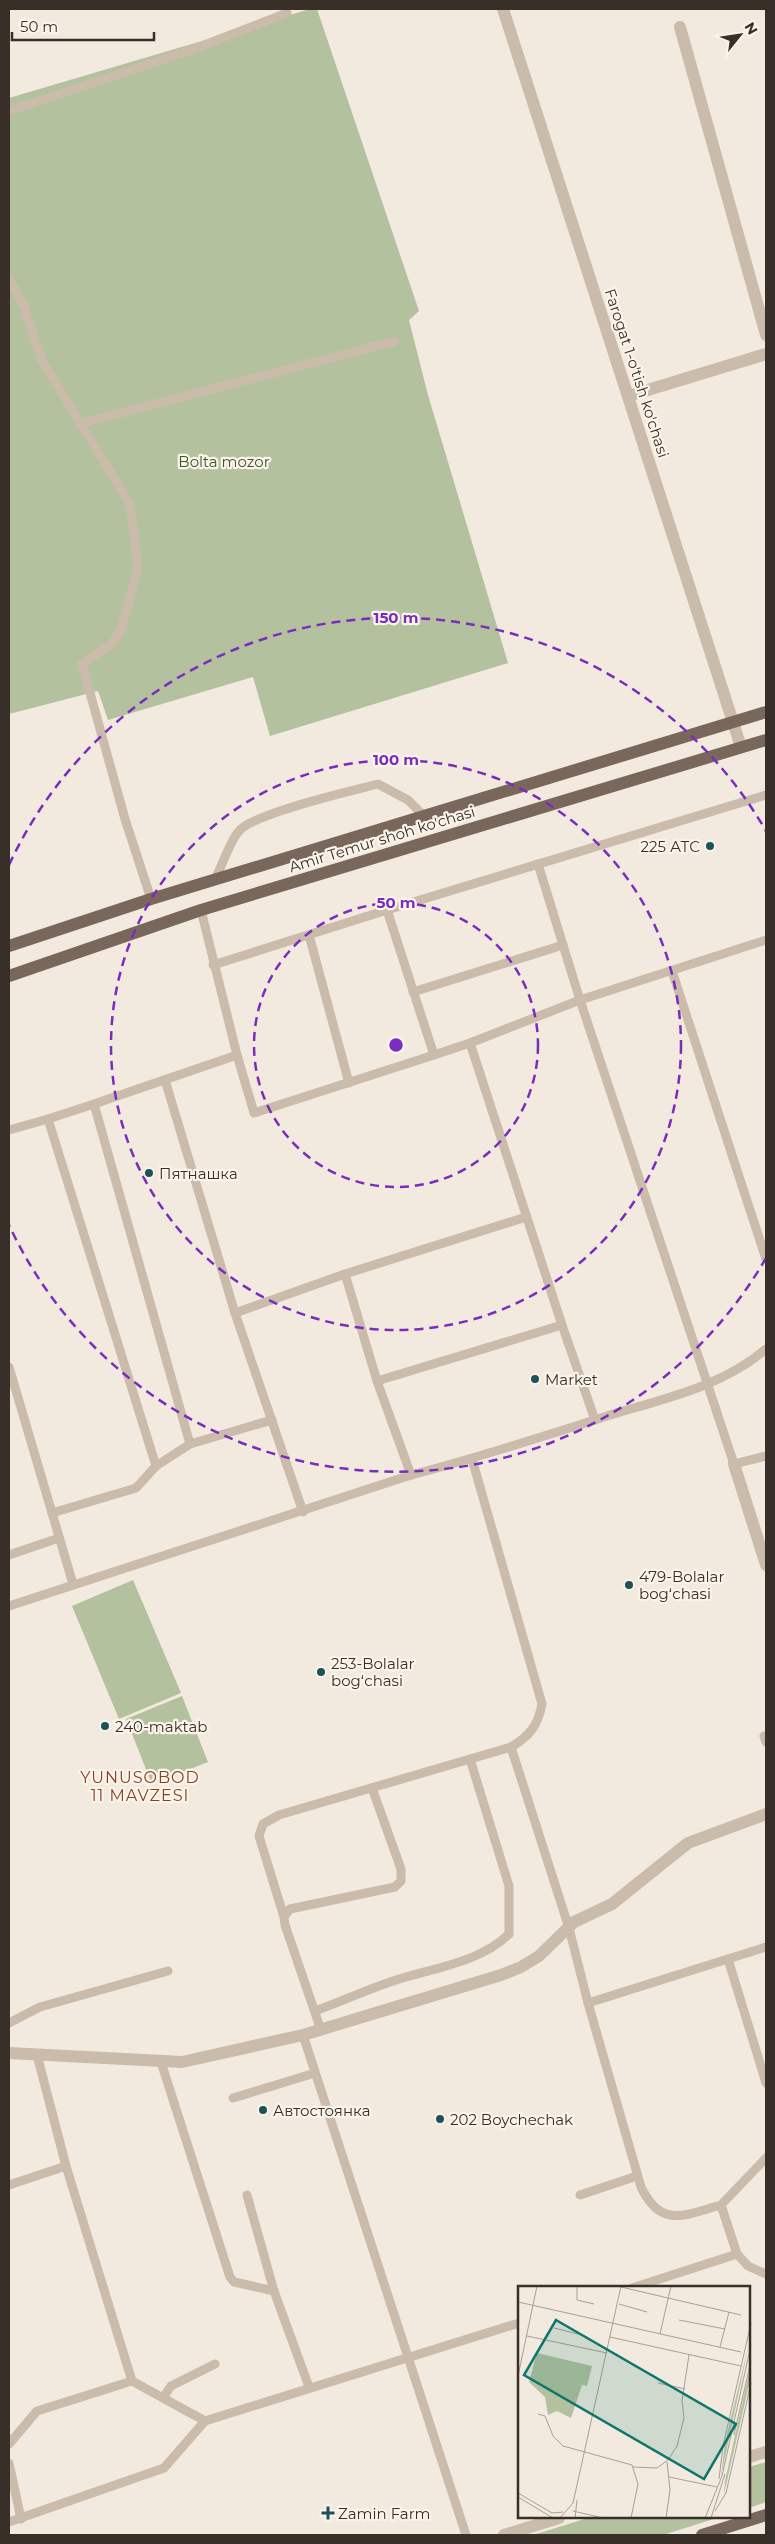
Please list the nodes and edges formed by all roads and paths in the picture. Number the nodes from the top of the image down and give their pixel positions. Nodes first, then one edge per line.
1 (503, 9) edge
2 (288, 13) dead end
3 (680, 27) dead end
4 (9, 111) edge
5 (9, 278) edge
6 (766, 335) edge
7 (395, 341) dead end
8 (766, 354) edge
9 (628, 396) junction
10 (79, 424) junction
11 (766, 712) edge
12 (733, 722) junction
13 (766, 740) edge
14 (741, 747) junction
15 (766, 795) edge
16 (424, 816) junction
17 (538, 864) junction
18 (215, 879) junction
19 (151, 899) junction
20 (201, 910) junction
21 (387, 910) junction
22 (309, 934) junction
23 (766, 940) edge
24 (563, 945) junction
25 (9, 946) edge
26 (213, 965) junction
27 (672, 971) junction
28 (9, 976) edge
29 (413, 992) junction
30 (580, 1000) junction
31 (470, 1043) junction
32 (237, 1055) junction
33 (434, 1055) junction
34 (165, 1080) junction
35 (349, 1083) junction
36 (94, 1104) junction
37 (48, 1118) junction
38 (9, 1130) edge
39 (526, 1217) junction
40 (766, 1259) edge
41 (346, 1274) junction
42 (236, 1312) junction
43 (562, 1325) junction
44 (766, 1349) edge
45 (9, 1368) edge
46 (377, 1381) junction
47 (707, 1385) junction
48 (272, 1420) junction
49 (596, 1420) junction
50 (190, 1444) junction
51 (766, 1456) edge
52 (472, 1459) junction
53 (734, 1464) junction
54 (156, 1466) junction
55 (411, 1475) junction
56 (303, 1512) junction
57 (52, 1513) junction
58 (59, 1538) junction
59 (9, 1554) edge
60 (766, 1565) edge
61 (73, 1584) junction
62 (9, 1606) edge
63 (511, 1747) junction
64 (470, 1759) junction
65 (372, 1788) junction
66 (766, 1814) edge
67 (284, 1917) junction
68 (569, 1928) junction
69 (766, 1947) edge
70 (728, 1959) junction
71 (168, 1971) dead end
72 (588, 2003) junction
73 (315, 2011) junction
74 (9, 2024) edge
75 (321, 2030) junction
76 (303, 2036) junction
77 (9, 2054) edge
78 (36, 2056) junction
79 (161, 2062) junction
80 (315, 2073) junction
81 (766, 2082) edge
82 (233, 2098) dead end
83 (766, 2158) edge
84 (66, 2166) junction
85 (637, 2176) junction
86 (9, 2185) edge
87 (247, 2195) dead end
88 (580, 2196) dead end
89 (721, 2205) junction
90 (737, 2254) junction
91 (766, 2274) edge
92 (638, 2286) edge
93 (274, 2291) junction
94 (518, 2323) edge
95 (406, 2359) junction
96 (215, 2364) dead end
97 (132, 2381) junction
98 (309, 2388) junction
99 (164, 2396) junction
100 (205, 2420) junction
101 (9, 2444) edge
102 (766, 2452) edge
103 (750, 2457) edge
104 (9, 2463) edge
105 (766, 2515) edge
106 (21, 2519) junction
107 (556, 2519) edge
108 (9, 2522) edge
109 (466, 2535) edge
110 (504, 2535) edge
111 (702, 2535) edge

1 - 9 street, Farogat 1-o'tish ko'chasi
2 - 4 lane
3 - 6 street
5 - 10 lane
7 - 10 lane
8 - 9 street
9 - 12 street, Farogat 1-o'tish ko'chasi
10 - 19 lane
11 - 12 main road, Amir Temur shoh ko'chasi
12 - 14 street, Farogat 1-o'tish ko'chasi
12 - 16 main road, Amir Temur shoh ko'chasi
13 - 14 main road, Amir Temur shoh ko'chasi
14 - 20 main road, Amir Temur shoh ko'chasi
15 - 17 lane
16 - 18 main road, Amir Temur shoh ko'chasi
16 - 18 lane
17 - 21 lane
17 - 24 lane
18 - 19 main road, Amir Temur shoh ko'chasi
19 - 25 main road, Amir Temur shoh ko'chasi
20 - 26 lane
20 - 28 main road, Amir Temur shoh ko'chasi
21 - 22 lane
21 - 29 lane
22 - 26 lane
22 - 35 lane
23 - 27 lane
24 - 29 lane
24 - 30 lane
26 - 32 lane
27 - 30 lane
27 - 40 lane
29 - 33 lane
30 - 31 lane
30 - 47 lane
31 - 33 lane
31 - 39 lane
32 - 34 lane
32 - 35 lane
33 - 35 lane
34 - 36 lane
34 - 42 lane
36 - 37 lane
36 - 50 lane
37 - 38 lane
37 - 54 lane
39 - 41 lane
39 - 43 lane
41 - 42 lane
41 - 46 lane
42 - 48 lane
43 - 46 lane
43 - 49 lane
44 - 47 lane
45 - 57 lane
46 - 55 lane
47 - 49 lane
47 - 53 lane
48 - 50 lane
48 - 56 lane
49 - 52 lane
50 - 54 lane
51 - 53 lane
52 - 55 lane
52 - 63 lane
53 - 60 street
54 - 57 lane
55 - 56 lane
56 - 61 lane
57 - 58 lane
58 - 59 lane
58 - 61 lane
61 - 62 lane
63 - 64 lane
63 - 68 lane
64 - 65 lane
64 - 73 lane
65 - 67 lane
65 - 67 lane
66 - 68 street
67 - 73 lane
68 - 72 lane
68 - 75 street
69 - 70 lane
70 - 72 lane
70 - 81 lane
71 - 74 lane
72 - 85 lane
73 - 75 lane
75 - 76 street
76 - 79 street
76 - 80 lane
77 - 78 street
78 - 79 street
78 - 84 lane
79 - 93 lane
80 - 82 lane
80 - 95 lane
83 - 89 lane
84 - 86 lane
84 - 97 lane
85 - 88 lane
85 - 89 lane
87 - 93 lane
89 - 90 lane
90 - 91 lane
90 - 92 lane
93 - 98 lane
94 - 95 lane
95 - 98 lane
95 - 109 lane
96 - 99 lane
97 - 99 lane
97 - 101 lane
98 - 100 lane
99 - 100 lane
100 - 106 lane
102 - 103 street
104 - 106 lane
105 - 111 main road
106 - 108 lane
107 - 110 street

